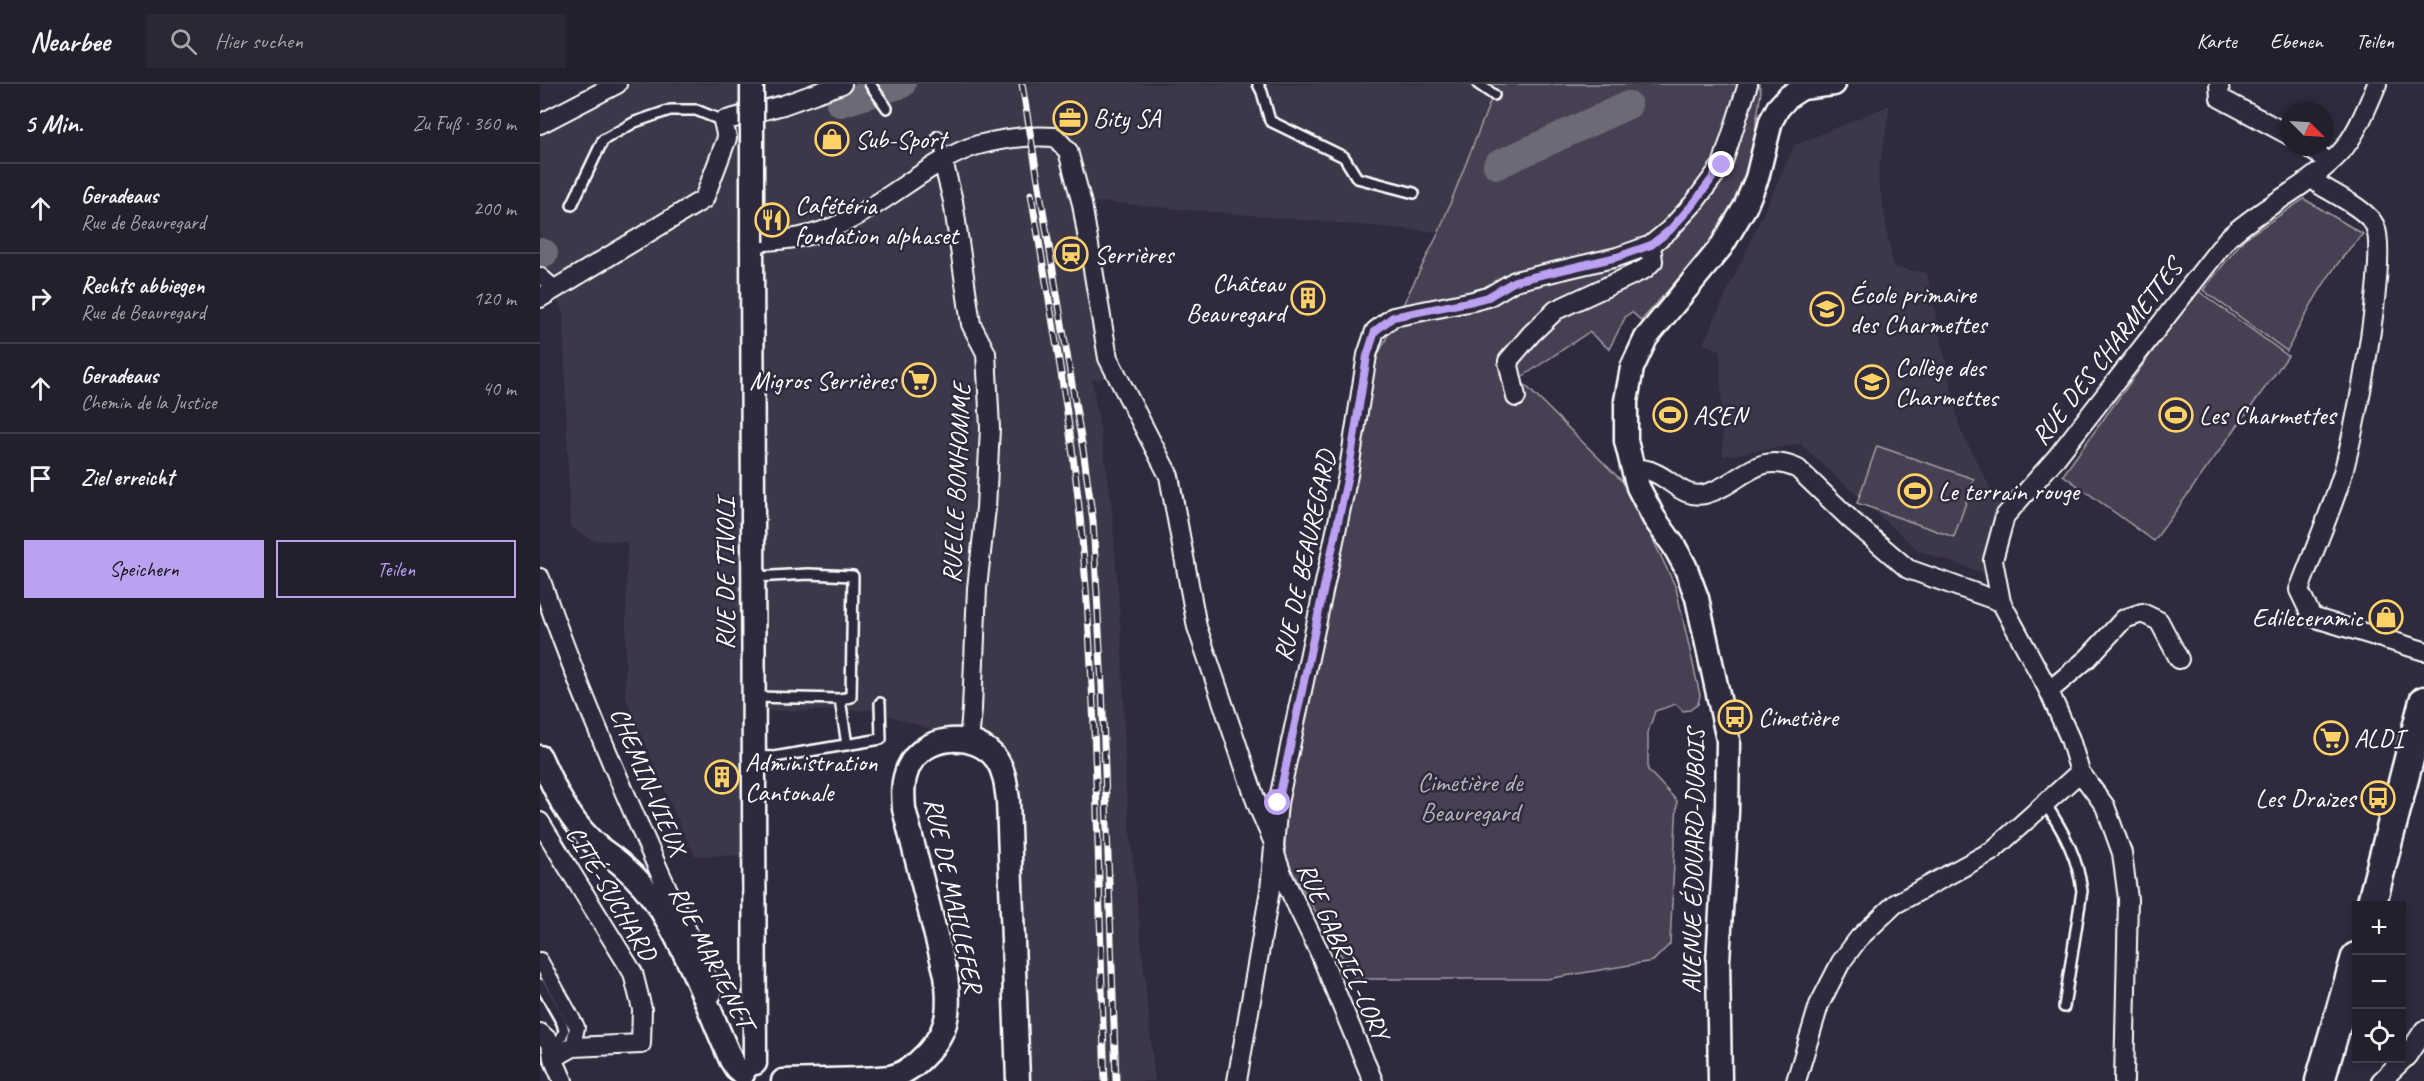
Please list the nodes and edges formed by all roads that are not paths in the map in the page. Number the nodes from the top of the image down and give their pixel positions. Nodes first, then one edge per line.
1 (617, 84) edge
2 (752, 84) edge
3 (842, 84) edge
4 (870, 84) edge
5 (1258, 84) edge
6 (1478, 84) edge
7 (1748, 84) edge
8 (1834, 84) edge
9 (2219, 84) edge
10 (2377, 84) edge
11 (1785, 90) edge
12 (1494, 95) dead end
13 (887, 108) dead end
14 (723, 121) junction
15 (540, 124) edge
16 (2280, 130) edge
17 (938, 136) dead end
18 (2321, 156) edge
19 (943, 161) junction
20 (2330, 162) junction
21 (2313, 177) junction
22 (1414, 193) dead end
23 (572, 205) dead end
24 (752, 242) junction
25 (1651, 245) junction
26 (540, 275) edge
27 (548, 293) edge
28 (1516, 397) dead end
29 (1633, 469) junction
30 (754, 577) junction
31 (540, 578) edge
32 (2001, 602) junction
33 (2424, 651) edge
34 (2179, 659) dead end
35 (2049, 691) junction
36 (755, 697) junction
37 (840, 699) junction
38 (2424, 701) edge
39 (880, 703) dead end
40 (969, 742) junction
41 (847, 745) junction
42 (755, 756) junction
43 (540, 757) edge
44 (2080, 772) junction
45 (2046, 805) junction
46 (540, 822) edge
47 (1273, 841) junction
48 (2372, 901) edge
49 (540, 960) edge
50 (2352, 970) edge
51 (540, 984) edge
52 (2064, 1007) dead end
53 (2424, 1030) edge
54 (540, 1033) edge
55 (721, 1038) junction
56 (573, 1047) junction
57 (547, 1056) edge
58 (746, 1073) edge
59 (563, 1081) edge
60 (776, 1081) edge
61 (783, 1081) edge
62 (1018, 1081) edge
63 (1237, 1081) edge
64 (1373, 1081) edge
65 (1720, 1081) edge
66 (1796, 1081) edge
67 (2124, 1081) edge
68 (2319, 1081) edge
69 (2381, 1081) edge

1 - 15 street
2 - 24 street, RUE DE TIVOLI, bridge
3 - 14 street
4 - 13 lane
5 - 22 lane
6 - 12 lane
7 - 25 street
8 - 11 street
9 - 16 street
10 - 20 street, RUE DES CHARMETTES
11 - 29 street, AVENUE ÉDOUARD-DUBOIS
14 - 23 lane
14 - 27 street
17 - 19 lane
18 - 20 street
19 - 24 street
19 - 40 street, RUELLE BONHOMME
19 - 47 street
20 - 21 street, RUE DES CHARMETTES
21 - 32 street, RUE DES CHARMETTES
21 - 33 street
24 - 30 street, RUE DE TIVOLI
25 - 28 street
25 - 47 street, RUE DE BEAUREGARD
26 - 27 street
29 - 32 street
29 - 65 street, AVENUE ÉDOUARD-DUBOIS
30 - 36 street, RUE DE TIVOLI
30 - 37 lane
31 - 55 street, CHEMIN-VIEUX
32 - 35 street, RUE DES CHARMETTES
34 - 35 street
35 - 44 street, RUE DES CHARMETTES
36 - 37 lane
36 - 42 street, RUE DE TIVOLI
37 - 41 lane
38 - 48 main road
39 - 41 lane
40 - 61 street, RUE DE MAILLEFER
40 - 62 street, RUE DE MAILLEFER
41 - 42 lane
42 - 58 street, RUE DE TIVOLI
43 - 55 street, RUE MARTENET
44 - 45 street
44 - 67 street, RUE DES CHARMETTES
45 - 52 lane
45 - 66 street
46 - 56 street, CITÉ-SUCHARD
47 - 63 street, RUE DE BEAUREGARD
47 - 64 street, RUE GABRIEL-LORY
49 - 56 street
50 - 68 main road
51 - 57 lane
53 - 69 street
54 - 57 street
55 - 58 street, RUE MARTENET
56 - 57 street, CITÉ-SUCHARD
57 - 59 street
58 - 60 street, RUE MARTENET

